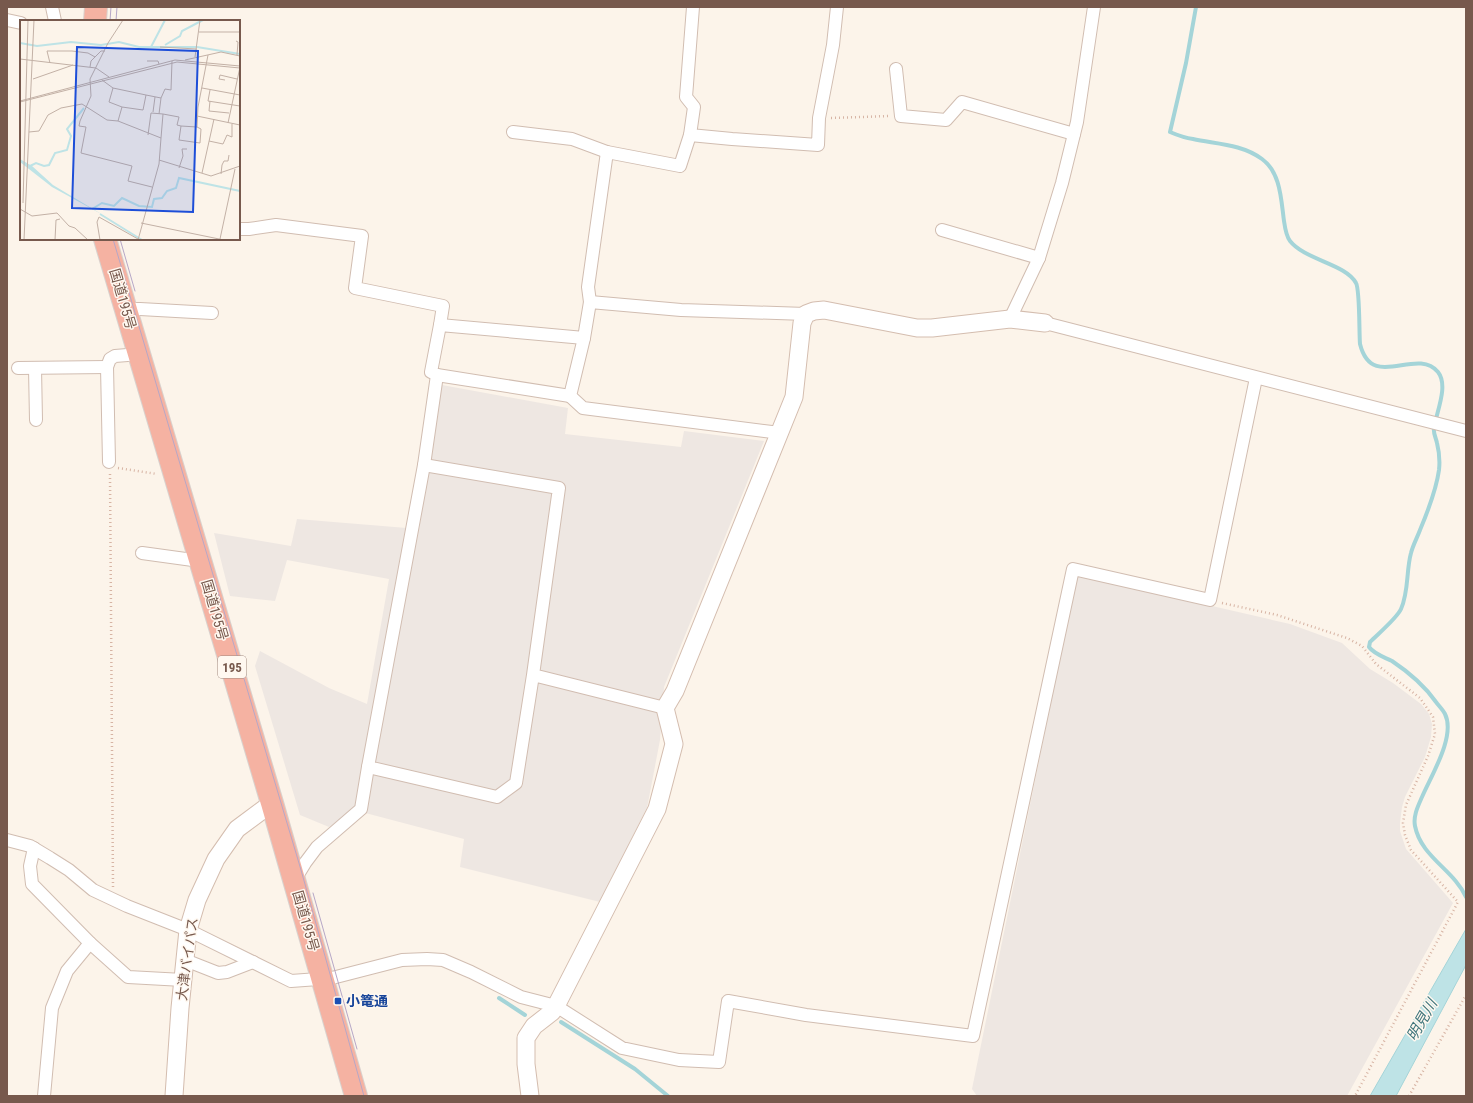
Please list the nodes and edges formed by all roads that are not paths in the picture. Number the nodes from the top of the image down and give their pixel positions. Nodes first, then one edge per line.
1 (52, 7) edge
2 (96, 7) edge
3 (693, 7) edge
4 (837, 7) edge
5 (1094, 7) edge
6 (7, 20) edge
7 (55, 20) edge
8 (95, 20) edge
9 (20, 23) edge
10 (896, 69) dead end
11 (513, 132) dead end
12 (1074, 134) junction
13 (690, 135) junction
14 (607, 152) junction
15 (240, 228) edge
16 (942, 230) dead end
17 (105, 240) edge
18 (1038, 258) junction
19 (590, 302) junction
20 (127, 312) junction
21 (212, 313) dead end
22 (806, 314) junction
23 (1010, 319) junction
24 (1045, 323) joint
25 (440, 325) junction
26 (584, 338) junction
27 (140, 354) junction
28 (107, 367) junction
29 (18, 368) dead end
30 (35, 368) junction
31 (437, 375) junction
32 (1256, 378) junction
33 (570, 396) junction
34 (36, 420) dead end
35 (1466, 430) edge
36 (780, 433) junction
37 (110, 465) road end
38 (424, 465) junction
39 (142, 553) dead end
40 (200, 561) junction
41 (533, 675) junction
42 (665, 708) junction
43 (368, 767) junction
44 (272, 803) junction
45 (7, 840) edge
46 (34, 848) junction
47 (294, 882) junction
48 (188, 930) junction
49 (90, 943) junction
50 (185, 960) junction
51 (253, 962) junction
52 (183, 980) junction
53 (322, 980) junction
54 (556, 1006) junction
55 (44, 1096) edge
56 (174, 1096) edge
57 (356, 1096) edge
58 (530, 1096) edge

1 - 7 street
2 - 8 highway
3 - 13 street
4 - 13 street
5 - 12 street
6 - 9 street
10 - 12 street
11 - 14 street
12 - 18 street
13 - 14 street
14 - 19 street
15 - 25 street
16 - 18 street
17 - 20 highway, 国道195号 / 195
18 - 23 street
19 - 22 street
19 - 26 street
20 - 21 street
20 - 27 highway, 国道195号 / 195
22 - 23 street
22 - 36 street
23 - 24 street
24 - 32 street
25 - 26 street
25 - 31 street
26 - 33 street
27 - 28 street
27 - 40 highway, 国道195号 / 195
28 - 30 street
28 - 37 street
29 - 30 street
30 - 34 street
31 - 33 street
31 - 38 street
32 - 35 street
32 - 54 street
33 - 36 street
36 - 42 street
38 - 41 street
38 - 43 street
39 - 40 street
40 - 44 highway, 国道195号 / 195
41 - 42 street
41 - 43 street
42 - 54 street
43 - 47 street
44 - 47 highway, 国道195号 / 195
44 - 48 street, 大津バイパス
45 - 46 street
46 - 48 street
46 - 49 street
47 - 53 highway, 国道195号 / 195
48 - 50 street, 大津バイパス
48 - 51 street
49 - 52 street
49 - 55 street
50 - 51 street
50 - 52 street, 大津バイパス
51 - 53 street
52 - 56 street, 大津バイパス
53 - 54 street
53 - 57 highway, 国道195号 / 195
54 - 58 street

